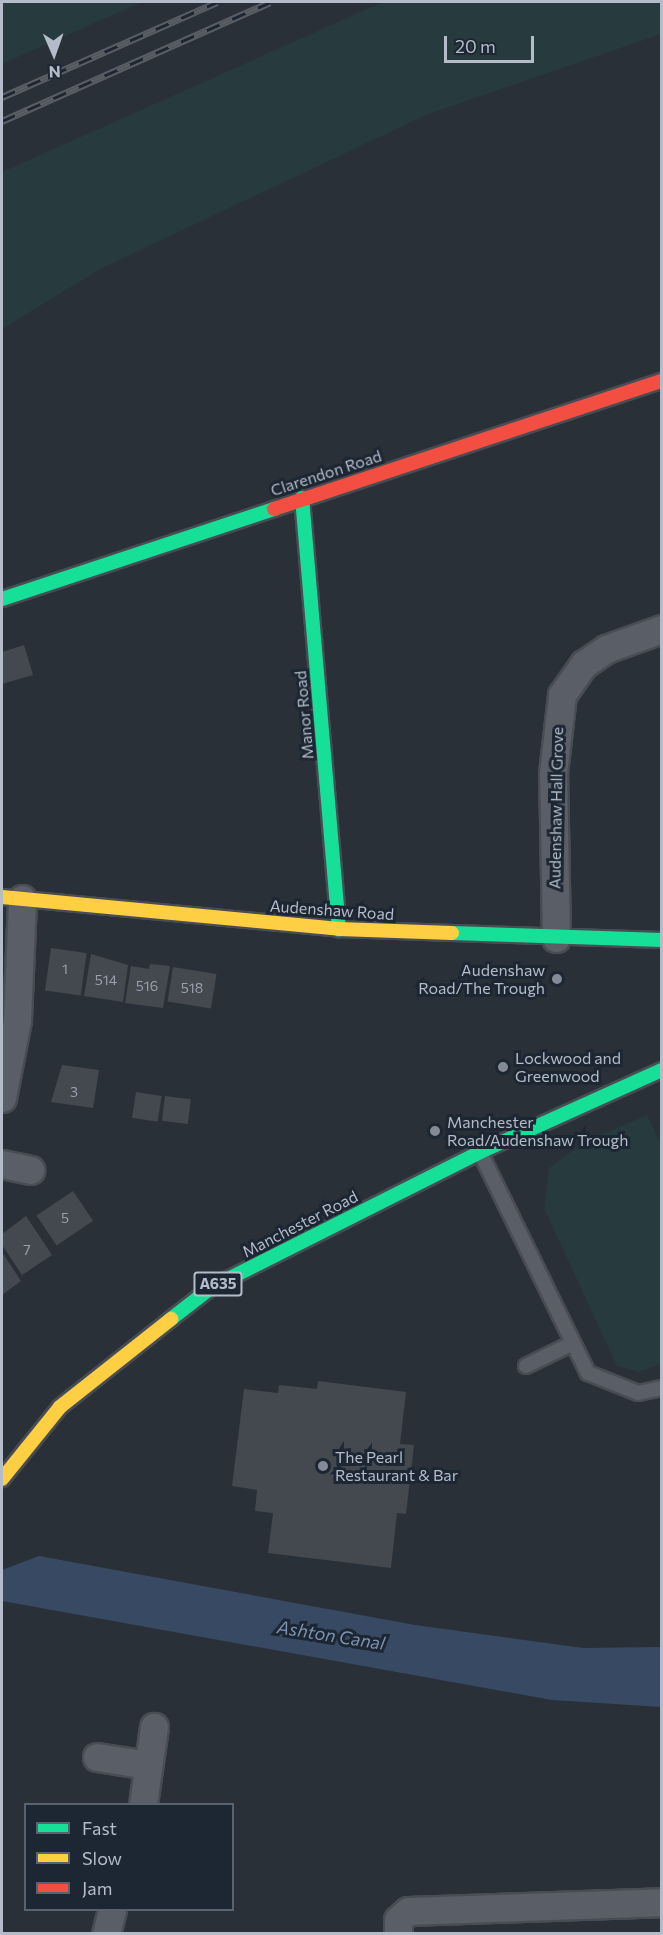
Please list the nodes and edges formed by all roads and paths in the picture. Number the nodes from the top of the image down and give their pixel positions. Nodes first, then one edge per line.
1 (662, 381) edge
2 (302, 498) junction
3 (2, 599) edge
4 (662, 629) edge
5 (12, 898) edge
6 (339, 928) junction
7 (556, 938) junction
8 (662, 940) edge
9 (662, 1070) edge
10 (2, 1098) edge
11 (480, 1152) junction
12 (2, 1164) edge
13 (30, 1170) dead end
14 (573, 1343) junction
15 (526, 1365) dead end
16 (662, 1388) edge
17 (2, 1479) edge
18 (154, 1727) dead end
19 (97, 1757) dead end
20 (148, 1765) junction
21 (143, 1803) edge
22 (662, 1902) edge
23 (112, 1911) edge
24 (400, 1924) edge
25 (106, 1934) edge

1 - 2 main road, Clarendon Road
2 - 3 main road, Clarendon Road
2 - 6 main road, Manor Road
4 - 7 street, Audenshaw Hall Grove
5 - 6 main road, Audenshaw Road
5 - 10 street
6 - 7 main road, Audenshaw Road
7 - 8 main road, Audenshaw Road
9 - 11 main road, Manchester Road / A635
11 - 14 lane
11 - 17 main road, Manchester Road / A635
12 - 13 street
14 - 15 lane
14 - 16 lane
18 - 20 street
19 - 20 street
20 - 21 street
22 - 24 street
23 - 25 street

